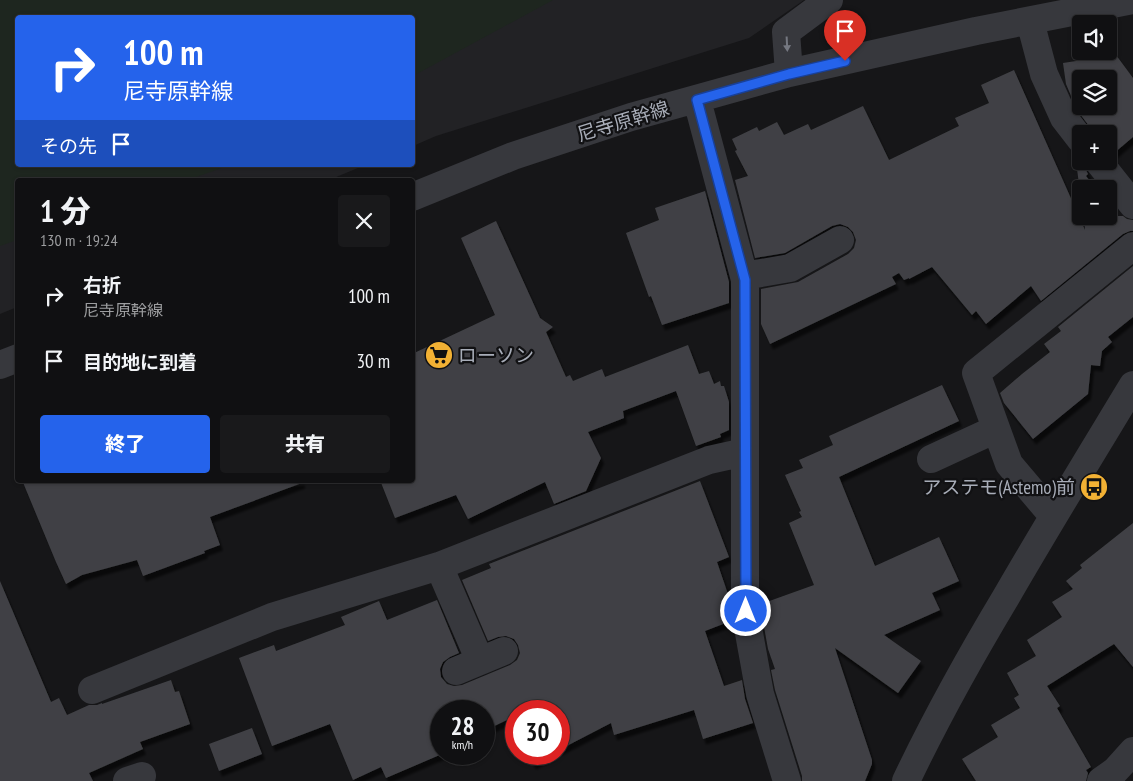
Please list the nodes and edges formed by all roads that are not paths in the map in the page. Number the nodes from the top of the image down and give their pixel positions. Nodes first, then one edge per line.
1 (828, 0) edge
2 (1133, 0) edge
3 (1030, 20) junction
4 (789, 74) junction
5 (697, 100) junction
6 (1072, 128) edge
7 (1105, 170) edge
8 (415, 196) edge
9 (1133, 205) edge
10 (840, 240) dead end
11 (1133, 246) edge
12 (744, 276) junction
13 (15, 359) edge
14 (0, 365) edge
15 (1133, 386) edge
16 (996, 429) junction
17 (745, 452) junction
18 (931, 459) dead end
19 (1053, 516) junction
20 (439, 566) junction
21 (480, 661) dead end
22 (92, 690) dead end
23 (1131, 759) edge
24 (787, 781) edge
25 (906, 781) edge
26 (1101, 781) edge

1 -> 4 street
2 - 3 street, 尼寺原幹線
3 - 4 street, 尼寺原幹線
3 - 6 street
4 - 5 street, 尼寺原幹線
5 - 8 street, 尼寺原幹線
5 - 12 street
7 - 9 street
10 - 12 street
11 - 16 street
12 - 17 street
13 - 14 street
15 - 19 street
16 - 18 street
16 - 19 street
17 - 20 street
17 - 24 street
19 - 25 street
20 - 21 street
20 - 22 street
23 - 26 street

